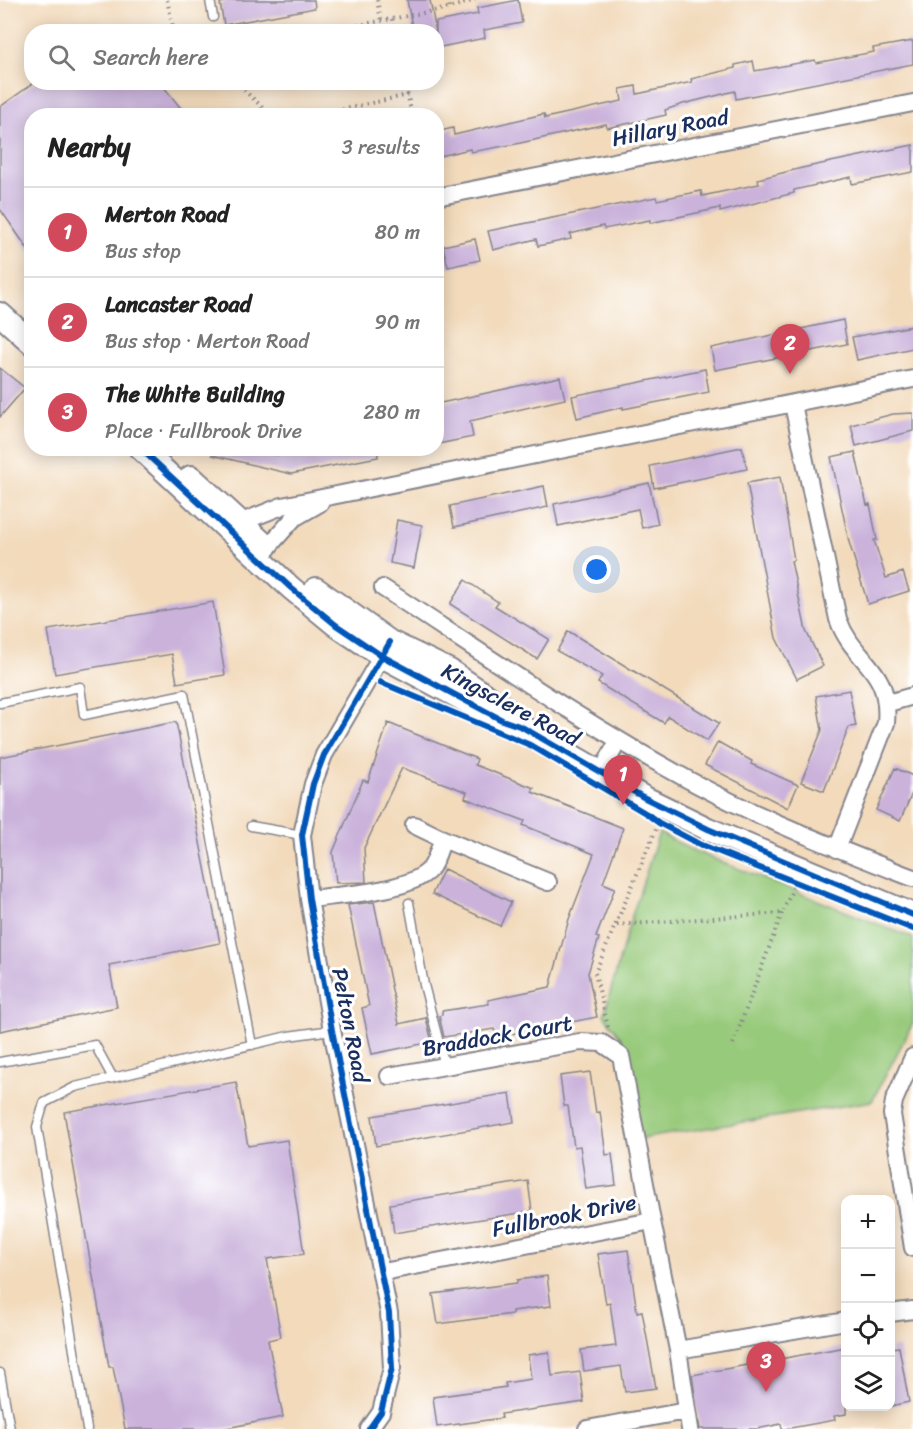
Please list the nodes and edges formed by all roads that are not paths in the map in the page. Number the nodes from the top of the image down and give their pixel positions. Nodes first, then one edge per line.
1 (210, 0) edge
2 (213, 17) dead end
3 (913, 103) edge
4 (444, 195) edge
5 (0, 315) edge
6 (24, 336) edge
7 (913, 379) edge
8 (793, 404) junction
9 (150, 456) edge
10 (166, 456) edge
11 (328, 499) junction
12 (236, 527) junction
13 (263, 553) junction
14 (383, 588) dead end
15 (386, 649) junction
16 (913, 696) edge
17 (0, 703) edge
18 (888, 704) junction
19 (618, 741) junction
20 (601, 773) junction
21 (414, 825) dead end
22 (251, 826) dead end
23 (302, 835) junction
24 (443, 839) junction
25 (837, 849) junction
26 (913, 878) edge
27 (548, 882) dead end
28 (309, 899) junction
29 (409, 903) dead end
30 (913, 915) edge
31 (332, 1030) junction
32 (252, 1045) junction
33 (0, 1062) edge
34 (445, 1066) junction
35 (911, 1067) edge
36 (389, 1076) dead end
37 (113, 1078) junction
38 (652, 1221) junction
39 (913, 1248) edge
40 (383, 1272) junction
41 (913, 1310) edge
42 (895, 1312) edge
43 (841, 1322) edge
44 (678, 1350) junction
45 (0, 1373) edge
46 (686, 1411) junction
47 (10, 1429) edge
48 (87, 1429) edge
49 (369, 1429) edge
50 (587, 1429) edge
51 (690, 1429) edge

1 - 2 lane
3 - 4 street, Hillary Road
5 - 6 street
7 - 8 street
8 - 11 street
8 - 18 street
9 - 12 street, Kingsclere Road
10 - 12 street, Kingsclere Road
11 - 12 street
11 - 13 street
12 - 13 street, Kingsclere Road
13 - 15 street, Kingsclere Road
14 - 19 street, Kingsclere Road
15 - 20 street, Kingsclere Road
15 - 23 street, Pelton Road
16 - 18 street
17 - 32 lane
18 - 25 street
19 - 20 street
19 - 25 street, Kingsclere Road
20 - 30 street, Kingsclere Road
21 - 24 street
22 - 23 lane
23 - 28 street, Pelton Road
24 - 27 street
24 - 28 street
25 - 26 street, Kingsclere Road
28 - 31 street, Pelton Road
29 - 34 lane
31 - 32 lane
31 - 40 street, Pelton Road
32 - 37 lane
33 - 37 lane
34 - 36 street, Braddock Court
34 - 38 street, Braddock Court
35 - 39 street
37 - 48 lane
38 - 40 street, Fullbrook Drive
38 - 44 street, Fullbrook Drive
40 - 49 street, Pelton Road
41 - 42 street
43 - 44 street
44 - 46 street, Fullbrook Drive
45 - 47 lane
46 - 50 street
46 - 51 street, Fullbrook Drive

